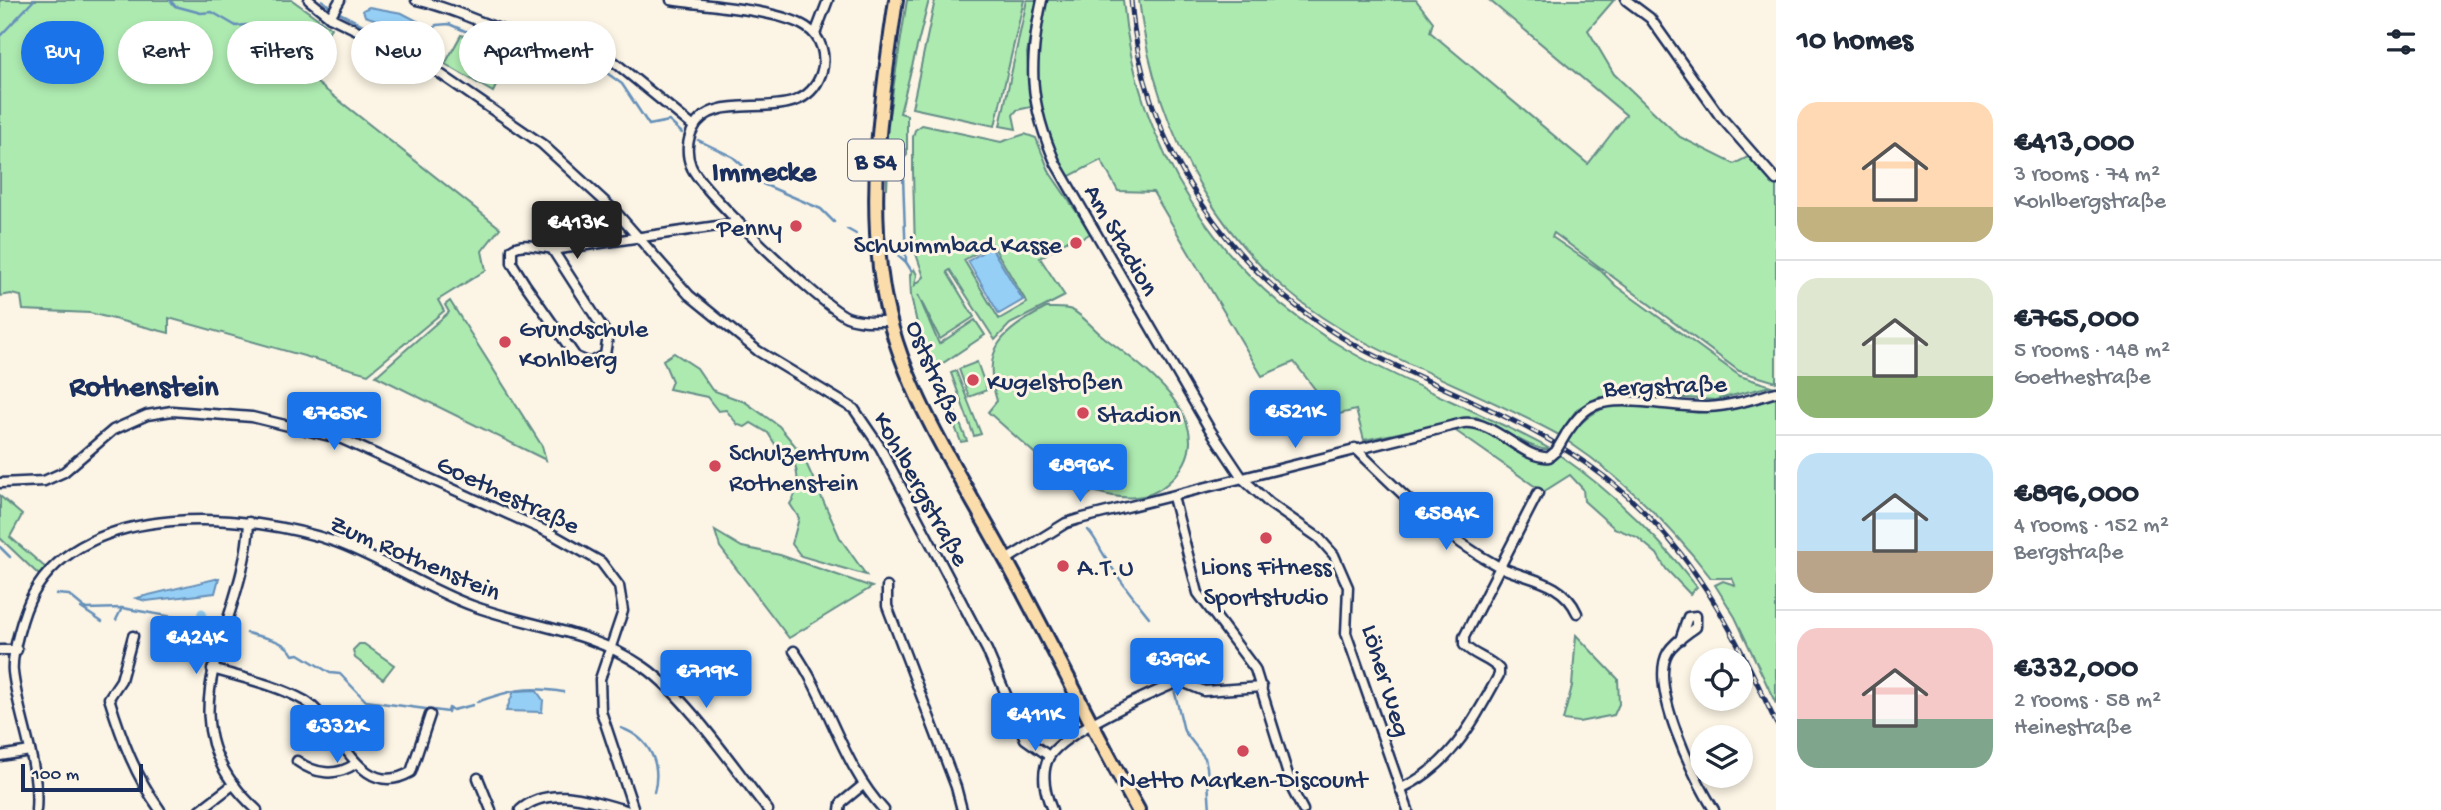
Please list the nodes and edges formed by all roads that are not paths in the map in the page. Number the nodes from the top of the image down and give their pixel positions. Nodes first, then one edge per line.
1 (309, 0) edge
2 (340, 0) edge
3 (416, 0) edge
4 (671, 0) edge
5 (828, 0) edge
6 (896, 0) edge
7 (1042, 0) edge
8 (1626, 0) edge
9 (330, 17) junction
10 (815, 34) junction
11 (694, 127) junction
12 (1776, 180) edge
13 (736, 219) junction
14 (636, 236) junction
15 (552, 249) junction
16 (889, 321) junction
17 (1776, 392) edge
18 (1355, 448) junction
19 (1244, 479) junction
20 (0, 482) edge
21 (1538, 493) dead end
22 (1173, 498) junction
23 (249, 522) junction
24 (1006, 560) junction
25 (1499, 566) junction
26 (887, 587) dead end
27 (1577, 613) dead end
28 (133, 636) dead end
29 (1680, 640) dead end
30 (611, 646) junction
31 (0, 650) edge
32 (17, 650) junction
33 (794, 650) dead end
34 (212, 668) junction
35 (1262, 688) junction
36 (430, 716) dead end
37 (1091, 725) junction
38 (30, 751) junction
39 (0, 756) edge
40 (1049, 756) junction
41 (297, 761) dead end
42 (355, 764) junction
43 (478, 778) dead end
44 (234, 784) junction
45 (863, 785) junction
46 (1400, 789) junction
47 (36, 810) edge
48 (160, 810) edge
49 (200, 810) edge
50 (257, 810) edge
51 (491, 810) edge
52 (520, 810) edge
53 (626, 810) edge
54 (634, 810) edge
55 (768, 810) edge
56 (840, 810) edge
57 (884, 810) edge
58 (962, 810) edge
59 (1052, 810) edge
60 (1138, 810) edge
61 (1303, 810) edge
62 (1408, 810) edge
63 (1714, 810) edge

1 - 9 street, Kohlbergstraße
2 - 9 street
3 - 11 street
4 - 10 street
5 - 10 street
6 - 16 main road, Oststraße / B 54
7 - 19 street, Am Stadion
8 - 12 street
9 - 14 street, Kohlbergstraße
10 - 11 street
11 - 13 street
13 - 14 street
13 - 16 street
14 - 15 street
14 - 40 street, Kohlbergstraße
15 - 15 street
16 - 24 main road, Oststraße / B 54
17 - 18 street, Bergstraße, bridge
18 - 19 street
18 - 25 street
19 - 22 street
19 - 46 street, Löher Weg
20 - 30 street, Goethestraße
21 - 25 street
22 - 24 street
22 - 35 street
23 - 30 street, Zum Rothenstein
23 - 32 street, Zum Rothenstein
23 - 34 street
24 - 37 main road, Oststraße / B 54
25 - 27 street
25 - 46 street
26 - 58 street
28 - 48 street
29 - 63 street
30 - 54 street, Goethestraße
30 - 55 street, Zum Rothenstein
31 - 32 street
32 - 38 street, Zum Rothenstein
33 - 45 street
34 - 42 street
34 - 44 street
35 - 37 street
35 - 61 street
36 - 42 street
37 - 40 street
37 - 60 main road, Oststraße / B 54
38 - 39 street
38 - 47 street, Zum Rothenstein
40 - 59 street
41 - 42 street
43 - 51 street
44 - 49 street
44 - 50 street
45 - 56 street
45 - 57 street
46 - 62 street, Löher Weg
52 - 53 street

